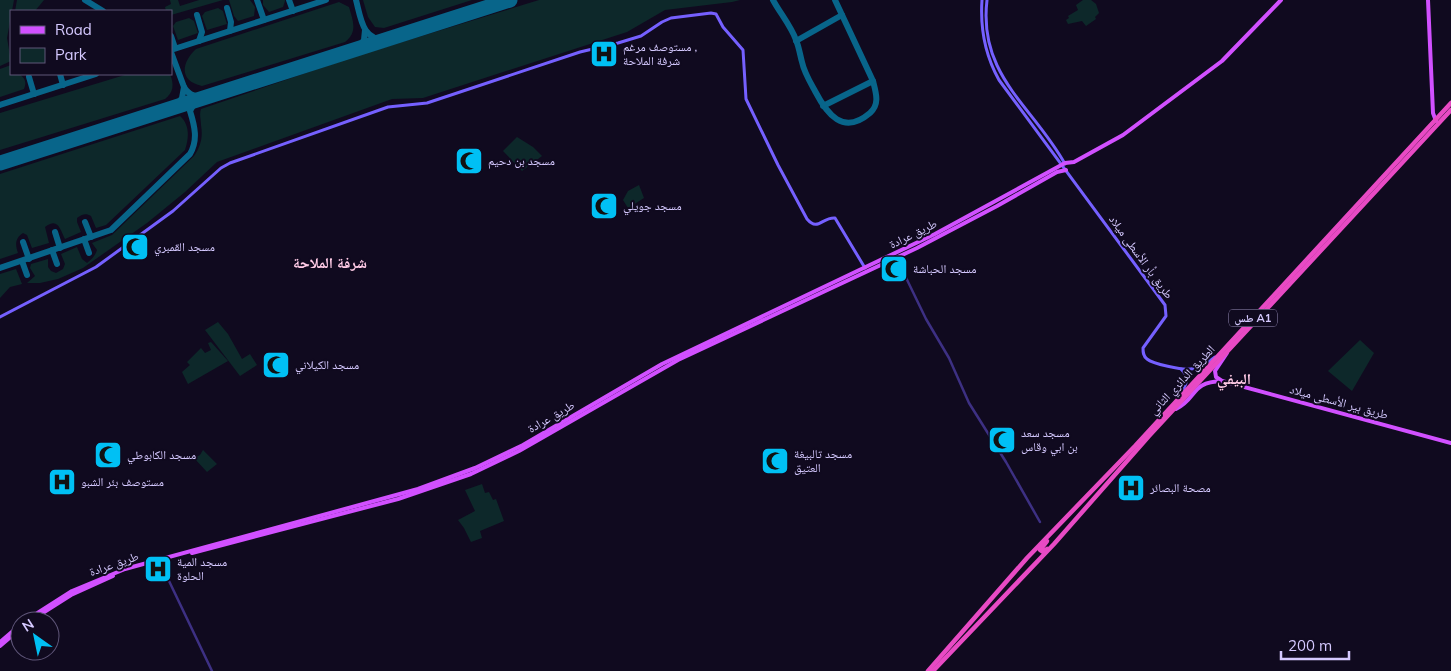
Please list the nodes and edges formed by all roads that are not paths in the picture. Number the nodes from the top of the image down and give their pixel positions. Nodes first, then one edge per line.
1 (982, 0) edge
2 (987, 0) edge
3 (1281, 0) edge
4 (1428, 0) edge
5 (1451, 103) edge
6 (1451, 110) edge
7 (1436, 121) junction
8 (1055, 152) junction
9 (1063, 164) junction
10 (1066, 170) junction
11 (1002, 201) junction
12 (894, 256) junction
13 (865, 268) junction
14 (811, 296) junction
15 (0, 317) edge
16 (1227, 352) junction
17 (1220, 354) junction
18 (1180, 369) junction
19 (1222, 381) junction
20 (1178, 399) junction
21 (1174, 410) junction
22 (1451, 443) edge
23 (1121, 461) junction
24 (334, 514) junction
25 (1040, 522) dead end
26 (1066, 530) junction
27 (160, 560) junction
28 (994, 596) junction
29 (1000, 602) junction
30 (40, 611) edge
31 (45, 611) edge
32 (10, 636) edge
33 (0, 646) edge
34 (212, 671) edge
35 (928, 671) edge
36 (933, 671) edge

1 - 8 main road
2 - 8 main road
3 - 9 main road, طريق عرادة
4 - 7 main road
5 - 7 highway, الطريق الدائري الثاني / طس A1
6 - 16 highway, الطريق الدائري الثاني / طس A1
7 - 17 highway, الطريق الدائري الثاني / طس A1
8 - 9 main road, طريق بأر الأسطى ميلاد
9 - 10 main road, طريق بأر الأسطى ميلاد
9 - 11 main road, طريق عرادة
10 - 11 main road
10 - 18 main road, طريق بأر الأسطى ميلاد
11 - 12 main road, طريق عرادة
12 - 13 main road, طريق عرادة
12 - 14 main road
12 - 25 street
13 - 14 main road, طريق عرادة
13 - 15 main road
14 - 24 main road, طريق عرادة
16 - 19 main road
16 - 21 highway, الطريق الدائري الثاني / طس A1
17 - 18 main road, طريق بأر الأسطى ميلاد
17 - 20 highway, الطريق الدائري الثاني / طس A1
18 - 20 main road
19 - 21 main road
19 - 22 main road, طريق بير الأسطى ميلاد
20 - 23 highway, الطريق الدائري الثاني / طس A1
21 - 26 highway, الطريق الدائري الثاني / طس A1
23 - 26 highway
23 - 28 highway, الطريق الدائري الثاني / طس A1
24 - 27 main road, طريق عرادة
24 - 27 main road, طريق عرادة
26 - 29 highway, الطريق الدائري الثاني / طس A1
27 - 30 main road, طريق عرادة
27 - 31 main road, طريق عرادة
27 - 34 street
28 - 29 highway
28 - 35 highway, الطريق الدائري الثاني / طس A1
29 - 36 highway, الطريق الدائري الثاني / طس A1
32 - 33 main road

